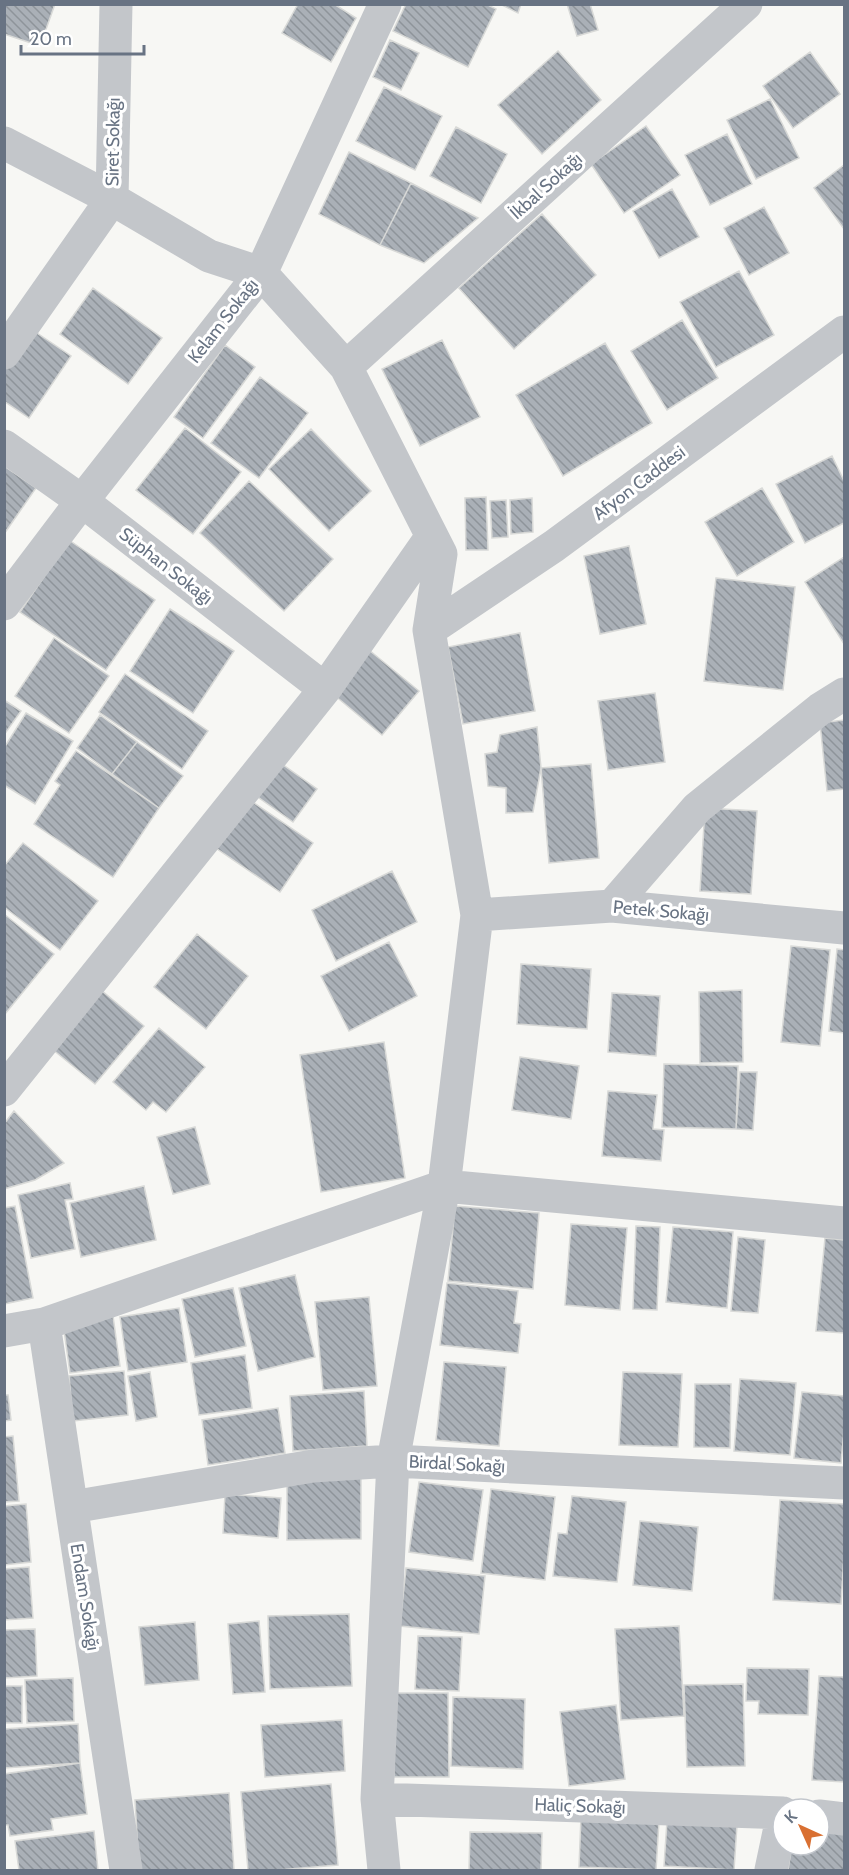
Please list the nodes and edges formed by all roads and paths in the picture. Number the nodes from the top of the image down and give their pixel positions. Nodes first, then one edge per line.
1 (116, 4) edge
2 (385, 4) edge
3 (746, 4) edge
4 (4, 143) edge
5 (112, 199) junction
6 (261, 273) junction
7 (844, 332) edge
8 (4, 353) edge
9 (346, 367) junction
10 (4, 446) edge
11 (82, 501) junction
12 (432, 536) junction
13 (4, 604) edge
14 (429, 630) junction
15 (325, 689) junction
16 (844, 694) edge
17 (612, 906) junction
18 (477, 915) junction
19 (844, 928) edge
20 (4, 1090) edge
21 (444, 1186) junction
22 (844, 1222) edge
23 (44, 1324) junction
24 (4, 1331) edge
25 (393, 1461) junction
26 (844, 1483) edge
27 (72, 1507) junction
28 (377, 1799) junction
29 (771, 1813) edge
30 (126, 1870) edge
31 (384, 1870) edge

1 - 5 street, Siret Sokağı
2 - 6 street, Kelam Sokağı
3 - 9 street, İkbal Sokağı
4 - 5 street
5 - 6 street
5 - 8 street, Siret Sokağı
6 - 9 street
6 - 11 street, Kelam Sokağı
7 - 14 street, Afyon Caddesi
9 - 12 street
10 - 11 street, Süphan Sokağı
11 - 13 street, Kelam Sokağı
11 - 15 street, Süphan Sokağı
12 - 14 street
12 - 15 street
14 - 18 street
15 - 20 street
16 - 17 street
17 - 18 street, Petek Sokağı
17 - 19 street, Petek Sokağı
18 - 21 street
21 - 22 street
21 - 23 street
21 - 25 street
23 - 24 street
23 - 27 street, Endam Sokağı
25 - 26 street, Birdal Sokağı
25 - 27 street, Birdal Sokağı
25 - 28 street
27 - 30 street, Endam Sokağı
28 - 29 street, Haliç Sokağı
28 - 31 street

